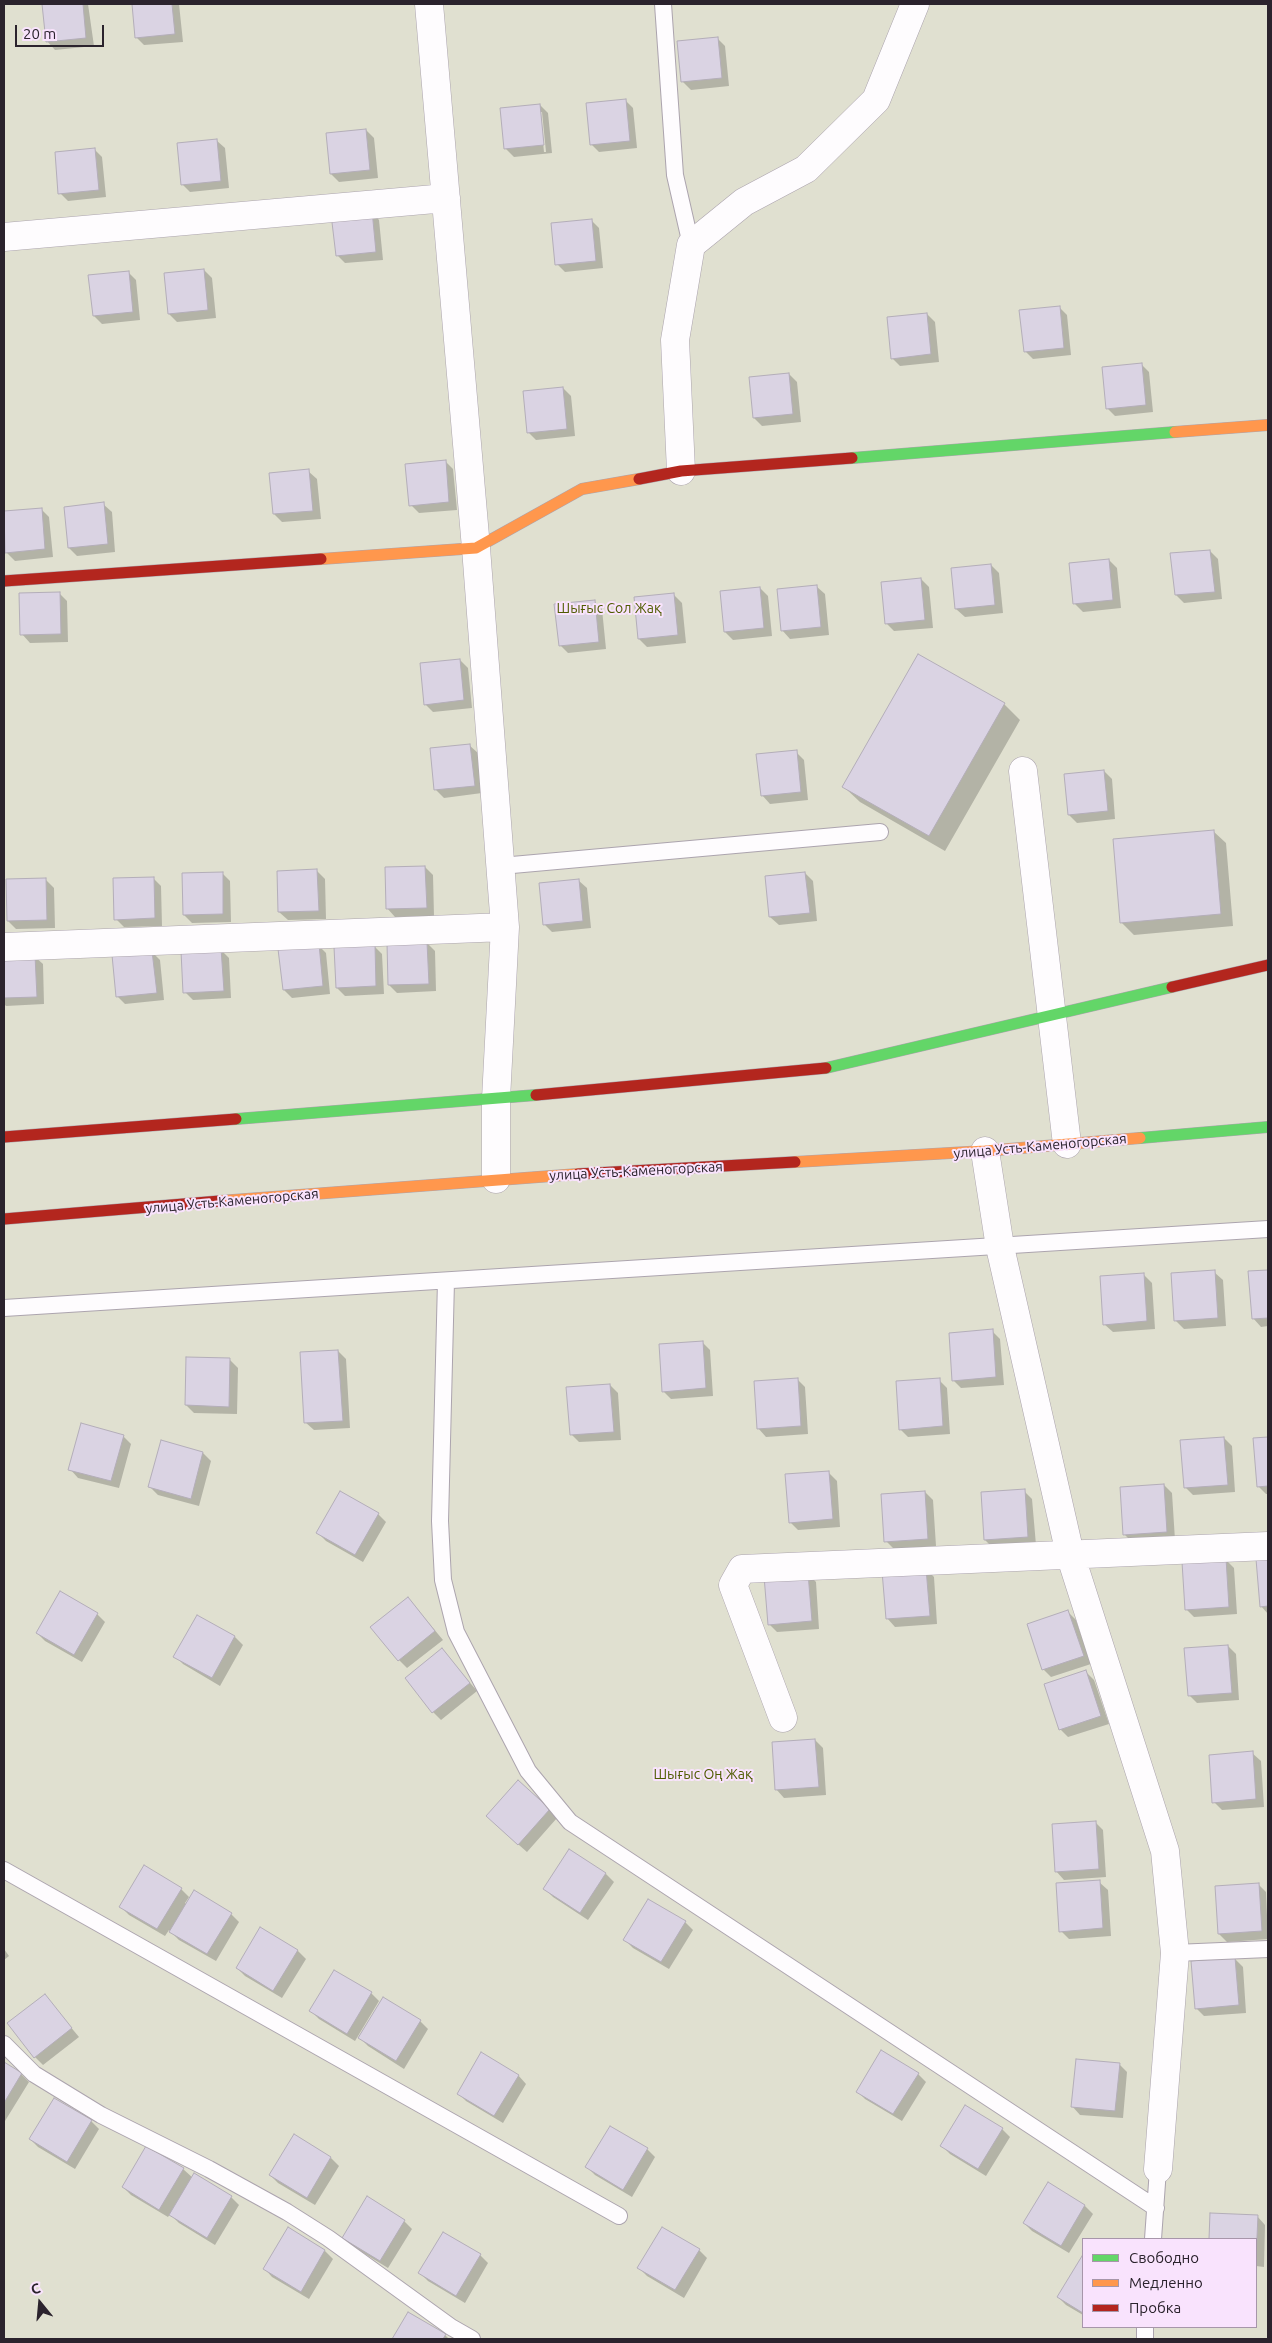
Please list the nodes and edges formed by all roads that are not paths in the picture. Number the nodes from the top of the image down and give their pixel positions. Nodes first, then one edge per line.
1 (429, 4) edge
2 (663, 4) edge
3 (915, 4) edge
4 (446, 198) junction
5 (4, 237) edge
6 (692, 245) junction
7 (1268, 424) edge
8 (681, 471) junction
9 (476, 548) junction
10 (4, 581) edge
11 (1023, 771) dead end
12 (880, 832) dead end
13 (500, 866) junction
14 (505, 927) junction
15 (4, 947) edge
16 (1268, 965) edge
17 (1050, 1017) junction
18 (496, 1099) junction
19 (1268, 1127) edge
20 (4, 1137) edge
21 (1067, 1144) junction
22 (984, 1152) junction
23 (496, 1179) junction
24 (4, 1219) edge
25 (1268, 1229) edge
26 (1000, 1248) junction
27 (446, 1281) junction
28 (4, 1308) edge
29 (1268, 1546) edge
30 (1070, 1554) junction
31 (783, 1718) dead end
32 (4, 1870) edge
33 (1268, 1950) edge
34 (1175, 1953) junction
35 (4, 2044) edge
36 (1158, 2169) joint
37 (1156, 2208) junction
38 (619, 2216) dead end
39 (1153, 2238) edge
40 (472, 2339) edge

1 - 4 street
2 - 6 lane
3 - 6 street
4 - 5 street
4 - 9 street
6 - 8 street
7 - 8 street
8 - 9 street
9 - 10 street
9 - 13 street
11 - 17 street
12 - 13 lane
13 - 14 street
14 - 15 street
14 - 18 street
16 - 17 street
17 - 18 street
17 - 21 street
18 - 20 street
18 - 23 street
19 - 21 street, улица Усть-Каменогорская
21 - 22 street, улица Усть-Каменогорская
22 - 23 street, улица Усть-Каменогорская
22 - 26 street
23 - 24 street, улица Усть-Каменогорская
25 - 26 lane
26 - 27 lane
26 - 30 street
27 - 28 lane
27 - 37 lane
29 - 30 street
30 - 31 street
30 - 34 street
32 - 38 lane
33 - 34 lane
34 - 36 street
35 - 40 lane
36 - 37 lane
37 - 39 lane

